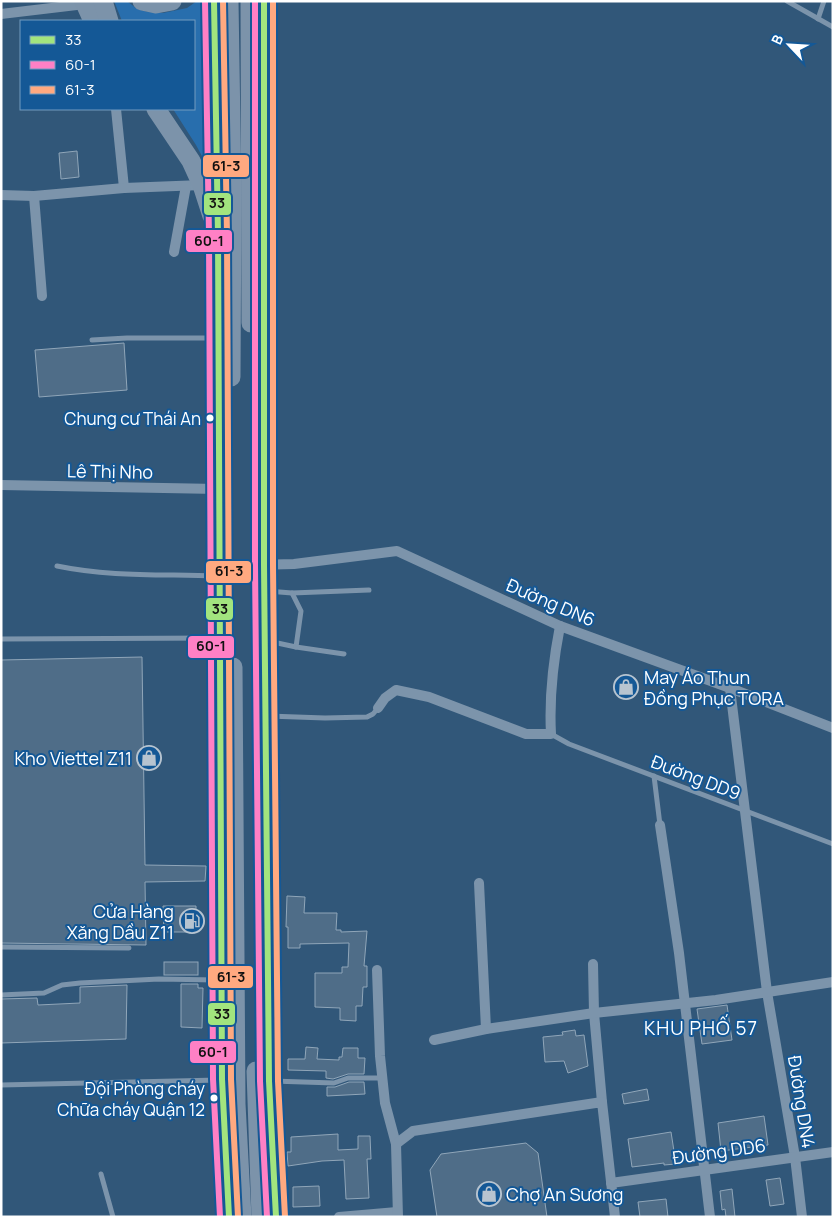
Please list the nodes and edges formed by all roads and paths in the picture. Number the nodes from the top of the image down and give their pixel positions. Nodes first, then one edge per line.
1 (142, 1) edge
2 (172, 1) edge
3 (214, 1) edge
4 (230, 1) edge
5 (250, 1) edge
6 (264, 1) edge
7 (787, 1) edge
8 (824, 1) edge
9 (91, 2) edge
10 (1, 14) edge
11 (818, 19) junction
12 (92, 20) edge
13 (108, 20) edge
14 (833, 27) edge
15 (116, 110) edge
16 (157, 110) edge
17 (194, 185) junction
18 (124, 188) junction
19 (232, 192) junction
20 (1, 196) edge
21 (34, 196) junction
22 (218, 235) junction
23 (174, 252) dead end
24 (231, 281) junction
25 (42, 296) dead end
26 (218, 338) junction
27 (92, 340) dead end
28 (1, 484) edge
29 (225, 489) junction
30 (258, 565) junction
31 (57, 566) dead end
32 (219, 576) junction
33 (369, 590) dead end
34 (264, 592) junction
35 (292, 593) junction
36 (560, 626) junction
37 (220, 638) junction
38 (1, 639) edge
39 (265, 640) junction
40 (296, 646) junction
41 (344, 654) dead end
42 (730, 688) junction
43 (378, 708) joint
44 (266, 716) junction
45 (833, 728) edge
46 (551, 734) junction
47 (654, 776) junction
48 (745, 811) junction
49 (660, 825) joint
50 (833, 844) edge
51 (479, 884) dead end
52 (1, 947) edge
53 (129, 948) dead end
54 (593, 964) dead end
55 (377, 970) dead end
56 (220, 980) junction
57 (833, 982) edge
58 (767, 992) junction
59 (1, 995) edge
60 (684, 1004) junction
61 (594, 1013) junction
62 (486, 1029) junction
63 (434, 1040) dead end
64 (382, 1078) junction
65 (222, 1080) junction
66 (269, 1080) junction
67 (1, 1085) edge
68 (602, 1102) junction
69 (396, 1144) junction
70 (833, 1152) edge
71 (795, 1157) junction
72 (704, 1170) junction
73 (101, 1174) dead end
74 (611, 1183) junction
75 (398, 1214) edge
76 (113, 1217) edge
77 (229, 1217) edge
78 (242, 1217) edge
79 (261, 1217) edge
80 (276, 1217) edge
81 (339, 1217) edge
82 (615, 1217) edge
83 (710, 1217) edge
84 (802, 1217) edge

1 - 2 highway
3 - 22 highway
4 - 19 highway
5 - 30 highway
6 - 30 highway
7 - 11 lane
8 - 11 lane
9 - 10 street
9 - 12 highway
9 - 13 highway
11 - 14 lane
15 - 18 street
16 - 17 highway
17 - 18 street
17 - 22 highway
17 - 23 street
18 - 21 street
19 - 22 highway
19 - 24 highway
20 - 21 street
21 - 25 street
22 - 24 highway
22 - 26 highway
24 - 29 highway
26 - 27 lane
26 - 29 highway
28 - 29 street, Lê Thị Nho
29 - 32 highway
29 - 78 highway
30 - 34 highway
30 - 36 street, Đường DN6
30 - 79 highway
31 - 32 lane
32 - 37 highway
33 - 35 lane
34 - 35 lane
34 - 39 highway
35 - 40 lane
36 - 42 street, Đường DN6
36 - 46 street
37 - 38 lane
37 - 56 highway
39 - 40 lane
39 - 44 highway
40 - 41 lane
42 - 45 street, Đường DN6
42 - 48 street
43 - 44 lane
43 - 46 street
44 - 66 highway
46 - 47 lane, Đường DD9
47 - 48 lane, Đường DD9
47 - 49 lane
48 - 50 lane, Đường DD9
48 - 58 street, Đường DN4
49 - 60 street
51 - 62 street
52 - 53 lane
54 - 61 street
55 - 64 street
56 - 59 lane
56 - 65 highway
57 - 58 street
58 - 60 street
58 - 71 street, Đường DN4
60 - 61 street
60 - 72 street
61 - 62 street
61 - 68 street
62 - 63 street
64 - 66 lane
64 - 69 street
65 - 67 lane
65 - 77 highway
66 - 80 highway
68 - 69 street
68 - 74 street
69 - 75 street
70 - 71 street, Đường DD6
71 - 72 street, Đường DD6
71 - 84 street, Đường DN4
72 - 74 street, Đường DD6
72 - 83 street
73 - 76 lane
74 - 82 street
75 - 81 street

